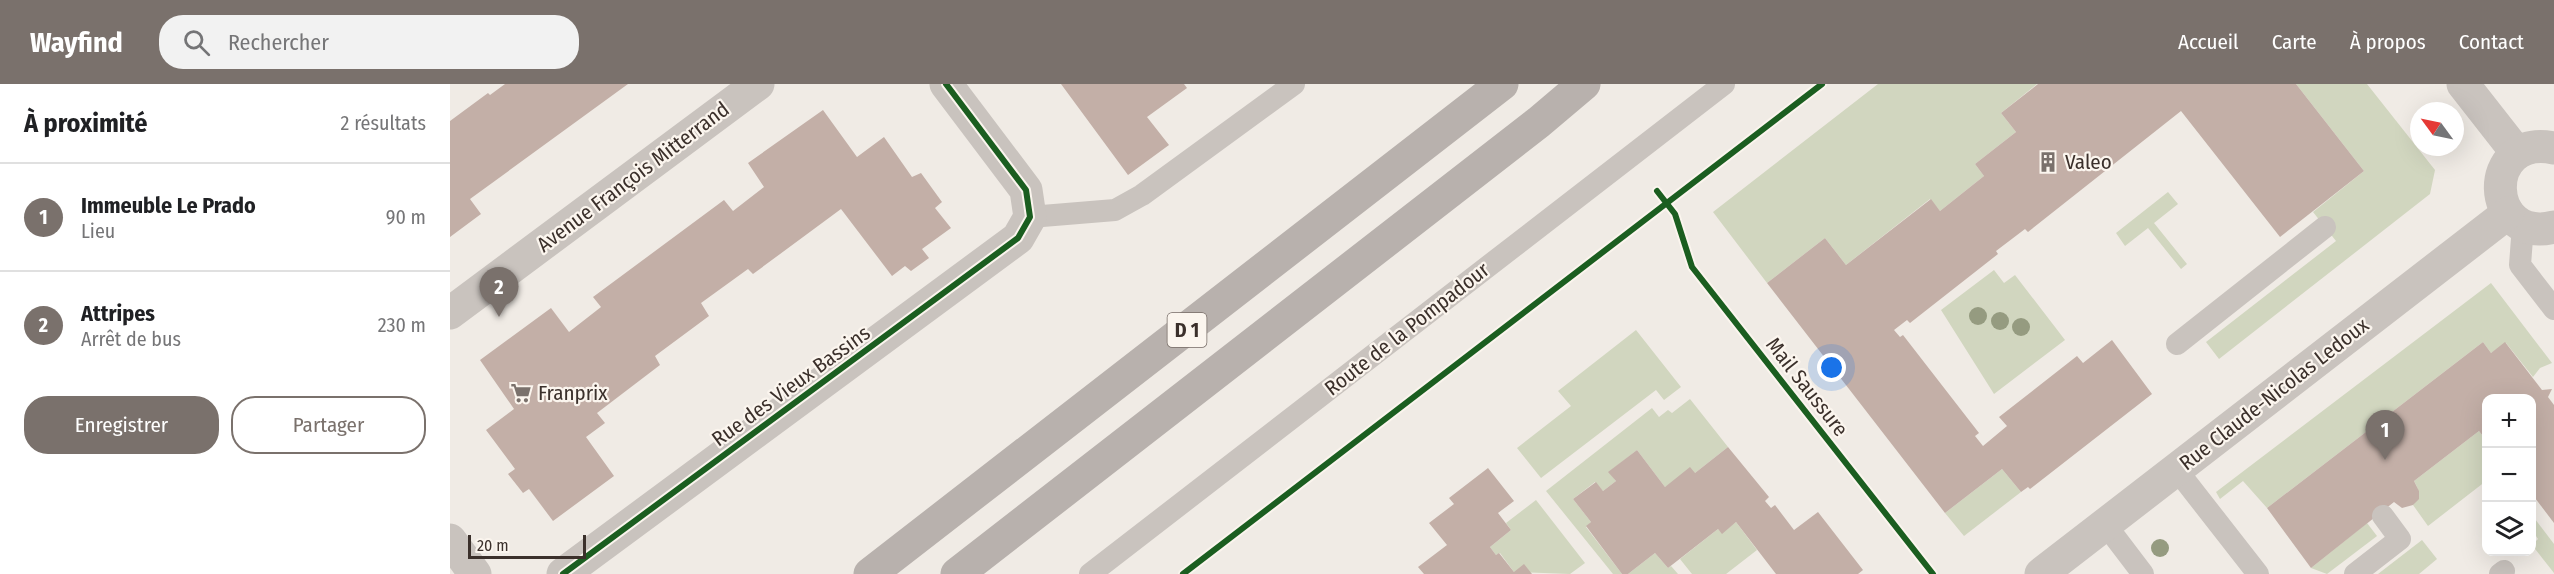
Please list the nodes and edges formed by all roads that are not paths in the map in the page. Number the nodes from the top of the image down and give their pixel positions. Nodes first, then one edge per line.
1 (758, 84) edge
2 (946, 84) edge
3 (1294, 84) edge
4 (1502, 84) edge
5 (1584, 84) edge
6 (1724, 84) edge
7 (2463, 84) edge
8 (2554, 148) edge
9 (2517, 153) junction
10 (1030, 217) junction
11 (2528, 222) edge
12 (2325, 227) dead end
13 (2554, 309) edge
14 (450, 313) edge
15 (2177, 344) dead end
16 (2176, 469) junction
17 (2383, 516) dead end
18 (2105, 524) junction
19 (450, 540) edge
20 (475, 574) edge
21 (563, 574) edge
22 (870, 574) edge
23 (957, 574) edge
24 (1090, 574) edge
25 (2041, 574) edge
26 (2143, 574) edge
27 (2258, 574) edge
28 (2355, 574) edge

1 - 14 street, Avenue François Mitterrand
2 - 10 street
3 - 10 lane
4 - 22 main road, D 1
5 - 23 main road, D 1
6 - 24 lane, Route de la Pompadour
7 - 9 street
8 - 9 street
9 - 11 street
10 - 21 street, Rue des Vieux Bassins
11 - 13 lane
11 - 16 street, Rue Claude-Nicolas Ledoux
12 - 15 lane
16 - 18 street, Rue Claude-Nicolas Ledoux
16 - 27 lane
17 - 28 lane
18 - 25 street, Rue Claude-Nicolas Ledoux
18 - 26 lane
19 - 20 street

